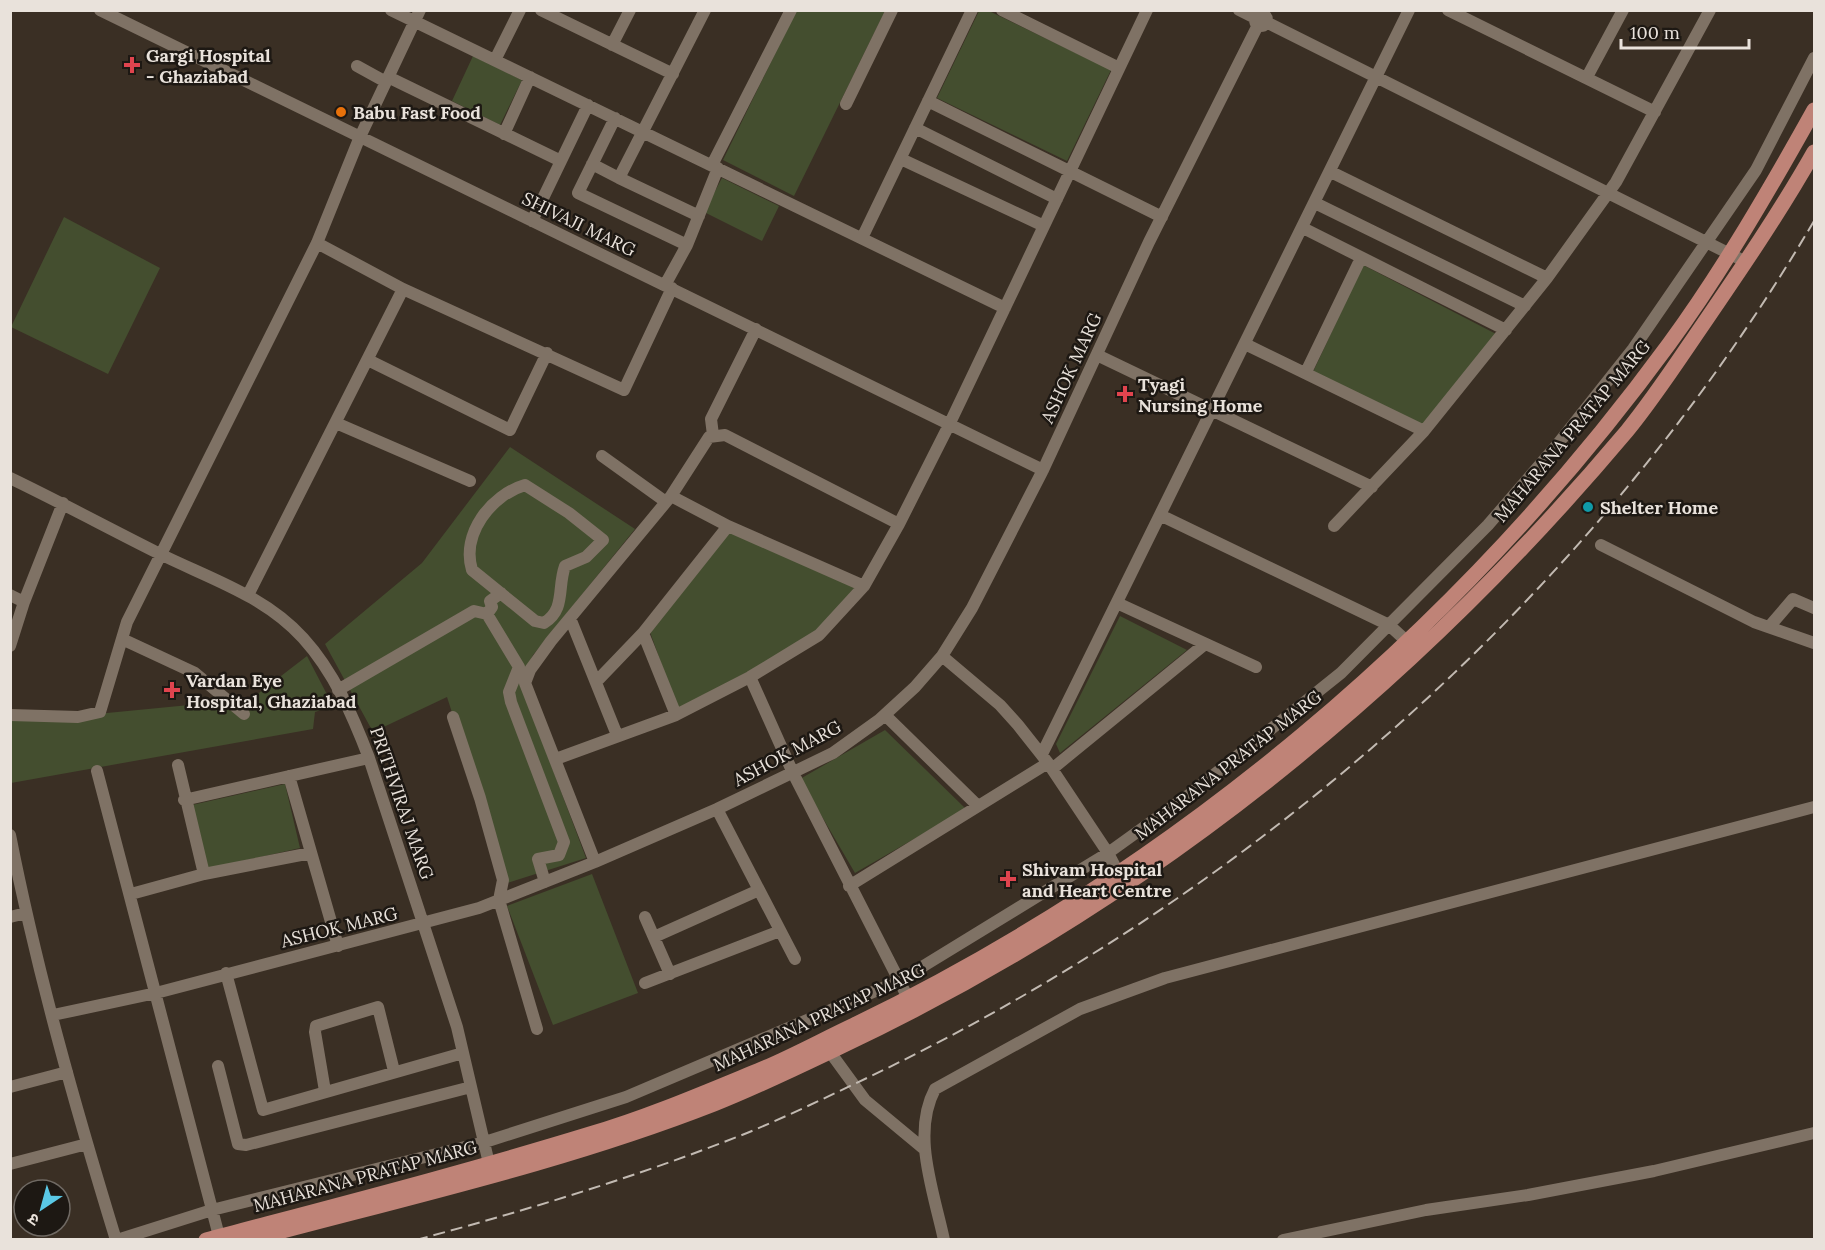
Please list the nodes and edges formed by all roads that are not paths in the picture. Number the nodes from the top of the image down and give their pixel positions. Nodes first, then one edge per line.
1 (100, 10) edge
2 (391, 10) edge
3 (520, 10) edge
4 (542, 10) edge
5 (630, 10) edge
6 (705, 10) edge
7 (790, 10) edge
8 (892, 10) edge
9 (972, 10) edge
10 (1002, 10) edge
11 (1147, 10) edge
12 (1239, 10) edge
13 (1409, 10) edge
14 (1448, 10) edge
15 (1623, 10) edge
16 (1710, 10) edge
17 (417, 16) edge
18 (1262, 18) edge
19 (612, 45) junction
20 (1815, 58) edge
21 (495, 60) junction
22 (357, 66) dead end
23 (1119, 68) junction
24 (673, 74) junction
25 (531, 77) junction
26 (1377, 77) junction
27 (1587, 77) junction
28 (387, 80) junction
29 (928, 100) junction
30 (846, 104) dead end
31 (588, 105) junction
32 (1815, 110) edge
33 (1655, 112) junction
34 (615, 118) junction
35 (915, 128) junction
36 (644, 132) junction
37 (504, 134) junction
38 (359, 138) junction
39 (1815, 152) edge
40 (901, 159) junction
41 (561, 161) junction
42 (592, 165) junction
43 (715, 166) junction
44 (1070, 171) junction
45 (1330, 172) junction
46 (619, 178) junction
47 (1609, 192) junction
48 (1057, 199) junction
49 (1315, 203) junction
50 (699, 216) junction
51 (1162, 217) junction
52 (532, 221) junction
53 (1044, 226) junction
54 (1303, 228) junction
55 (862, 238) junction
56 (1706, 241) junction
57 (317, 243) junction
58 (687, 245) junction
59 (1729, 252) junction
60 (1361, 258) junction
61 (1746, 262) junction
62 (1547, 278) junction
63 (668, 287) junction
64 (403, 289) junction
65 (1525, 306) junction
66 (1005, 308) junction
67 (756, 329) junction
68 (1506, 330) junction
69 (1245, 344) junction
70 (547, 353) junction
71 (1097, 355) junction
72 (368, 360) junction
73 (1306, 372) junction
74 (1212, 411) junction
75 (336, 423) junction
76 (949, 425) junction
77 (1424, 431) junction
78 (713, 435) junction
79 (602, 456) dead end
80 (1043, 470) junction
81 (10, 478) edge
82 (470, 481) dead end
83 (1372, 487) junction
84 (669, 499) junction
85 (63, 503) junction
86 (1160, 515) junction
87 (899, 524) junction
88 (728, 526) junction
89 (1334, 526) dead end
90 (1601, 545) dead end
91 (159, 554) junction
92 (864, 586) junction
93 (501, 593) junction
94 (10, 595) edge
95 (248, 596) junction
96 (24, 602) junction
97 (1117, 603) junction
98 (1815, 608) edge
99 (487, 614) junction
100 (570, 618) junction
101 (1389, 625) junction
102 (1769, 627) junction
103 (643, 633) junction
104 (122, 639) junction
105 (1815, 643) edge
106 (1205, 644) junction
107 (10, 646) edge
108 (1413, 646) junction
109 (942, 656) junction
110 (1256, 667) dead end
111 (750, 677) junction
112 (596, 682) junction
113 (338, 690) junction
114 (244, 714) dead end
115 (10, 715) edge
116 (676, 715) junction
117 (885, 715) junction
118 (453, 717) dead end
119 (617, 735) junction
120 (1048, 742) junction
121 (369, 758) junction
122 (556, 759) junction
123 (1064, 759) junction
124 (1047, 762) junction
125 (178, 765) dead end
126 (97, 771) dead end
127 (793, 773) junction
128 (289, 776) junction
129 (184, 800) junction
130 (978, 806) junction
131 (1815, 807) edge
132 (717, 809) junction
133 (10, 835) edge
134 (12, 849) edge
135 (311, 853) junction
136 (1108, 853) junction
137 (595, 862) junction
138 (204, 874) junction
139 (1122, 880) junction
140 (545, 882) junction
141 (849, 886) junction
142 (759, 890) junction
143 (131, 894) junction
144 (499, 900) junction
145 (26, 913) junction
146 (10, 917) edge
147 (645, 917) dead end
148 (424, 924) junction
149 (780, 931) junction
150 (654, 937) junction
151 (338, 946) junction
152 (795, 959) dead end
153 (226, 973) junction
154 (670, 974) junction
155 (899, 981) junction
156 (645, 983) dead end
157 (156, 993) junction
158 (908, 998) junction
159 (53, 1015) junction
160 (537, 1029) dead end
161 (830, 1052) junction
162 (463, 1053) junction
163 (218, 1066) dead end
164 (394, 1071) junction
165 (68, 1072) junction
166 (10, 1087) edge
167 (471, 1087) junction
168 (325, 1091) junction
169 (1815, 1133) edge
170 (485, 1142) junction
171 (87, 1144) junction
172 (924, 1149) junction
173 (10, 1164) edge
174 (490, 1169) junction
175 (212, 1210) junction
176 (212, 1238) edge
177 (117, 1239) edge
178 (249, 1239) edge
179 (944, 1239) edge
180 (1282, 1239) edge

1 - 38 street, SHIVAJI MARG
2 - 17 street
3 - 21 street
4 - 19 street
5 - 19 street
6 - 24 street
7 - 43 street
8 - 30 street
9 - 29 street
10 - 23 street
11 - 23 street
12 - 18 street
13 - 26 street
14 - 27 street
15 - 27 street
16 - 33 street
17 - 21 street
17 - 28 street
18 - 26 street
18 - 51 street, ASHOK MARG
19 - 24 street
20 - 56 street
21 - 25 street
22 - 28 street
23 - 44 street
24 - 36 street
25 - 31 street
25 - 37 street
26 - 45 street
26 - 47 street
27 - 33 street
28 - 37 street
28 - 38 street
29 - 35 street
29 - 44 street
31 - 34 street
31 - 41 street
32 - 59 main road, MAHARANA PRATAP MARG
33 - 47 street
34 - 36 street
34 - 42 street
35 - 40 street
35 - 48 street
36 - 43 street
36 - 46 street
37 - 41 street
38 - 52 street, SHIVAJI MARG
38 - 57 street
39 - 61 main road, MAHARANA PRATAP MARG
40 - 53 street
40 - 55 street
41 - 52 street
42 - 46 street
42 - 58 street
43 - 50 street
43 - 55 street
44 - 48 street
44 - 51 street
45 - 49 street
45 - 62 street
46 - 50 street
47 - 56 street
47 - 62 street
48 - 53 street
49 - 54 street
49 - 65 street
50 - 58 street
51 - 71 street, ASHOK MARG
52 - 63 street, SHIVAJI MARG
53 - 66 street
54 - 60 street
54 - 69 street
55 - 66 street
56 - 59 street
56 - 101 street
57 - 64 street
57 - 91 street
58 - 63 street
59 - 61 street
59 - 108 main road, MAHARANA PRATAP MARG
60 - 68 street
60 - 73 street
61 - 108 main road, MAHARANA PRATAP MARG
62 - 65 street
63 - 67 street, SHIVAJI MARG
63 - 70 street
64 - 70 street
64 - 72 street
65 - 68 street
66 - 76 street
67 - 76 street, SHIVAJI MARG
67 - 78 street
68 - 77 street
69 - 73 street
69 - 74 street
70 - 72 street
71 - 74 street
71 - 80 street, ASHOK MARG
72 - 75 street
73 - 77 street
74 - 83 street
74 - 86 street
75 - 82 street
75 - 95 street
76 - 80 street, SHIVAJI MARG
76 - 87 street
77 - 83 street
78 - 84 street
78 - 87 street
79 - 84 street
80 - 109 street, ASHOK MARG
81 - 85 street, PRITHVIRAJ MARG
83 - 89 street
84 - 88 street
84 - 100 street
85 - 91 street, PRITHVIRAJ MARG
85 - 96 street
86 - 97 street
86 - 101 street
87 - 92 street
88 - 92 street
88 - 103 street
90 - 102 street
91 - 95 street, PRITHVIRAJ MARG
91 - 104 street
92 - 111 street
93 - 93 street
93 - 99 street
94 - 96 street
95 - 113 street, PRITHVIRAJ MARG
96 - 107 street
97 - 106 street
97 - 120 street
98 - 102 street
99 - 113 street
99 - 140 street
100 - 112 street
100 - 122 street
101 - 108 street
101 - 136 street
102 - 105 street
103 - 112 street
103 - 116 street
104 - 114 street
104 - 115 street
106 - 110 street
106 - 123 street
108 - 139 main road, MAHARANA PRATAP MARG
109 - 117 street, ASHOK MARG
109 - 124 street
111 - 116 street
111 - 127 street
112 - 119 street
113 - 121 street, PRITHVIRAJ MARG
116 - 119 street
117 - 127 street, ASHOK MARG
117 - 130 street
118 - 144 street
119 - 122 street
120 - 123 street
120 - 124 street
121 - 128 street
121 - 148 street, PRITHVIRAJ MARG
122 - 137 street
123 - 124 street
124 - 130 street
124 - 136 street
125 - 129 street
126 - 143 street
127 - 132 street, ASHOK MARG
127 - 141 street
128 - 129 street
128 - 135 street
129 - 138 street
130 - 141 street
131 - 172 street
132 - 137 street, ASHOK MARG
132 - 142 street
133 - 134 street
134 - 145 street
135 - 138 street
135 - 151 street
136 - 139 street
136 - 155 street
137 - 140 street, ASHOK MARG
138 - 143 street
139 - 158 main road, MAHARANA PRATAP MARG
139 - 161 main road, MAHARANA PRATAP MARG
140 - 144 street, ASHOK MARG
141 - 155 street
142 - 149 street
142 - 150 street
143 - 157 street
144 - 148 street, ASHOK MARG
144 - 160 street
145 - 146 street
145 - 159 street
147 - 150 street
148 - 151 street, ASHOK MARG
148 - 162 street, PRITHVIRAJ MARG
149 - 152 street
149 - 154 street
150 - 154 street
151 - 153 street, ASHOK MARG
153 - 157 street, ASHOK MARG
153 - 168 street
154 - 156 street
155 - 158 street
155 - 170 street
157 - 159 street, ASHOK MARG
157 - 175 street
158 - 174 main road, MAHARANA PRATAP MARG
159 - 165 street
161 - 172 street
161 - 174 main road, MAHARANA PRATAP MARG
162 - 164 street
162 - 167 street, PRITHVIRAJ MARG
163 - 167 street
164 - 168 street
164 - 168 street
165 - 166 street
165 - 171 street
167 - 170 street, PRITHVIRAJ MARG
169 - 180 street
170 - 174 street, PRITHVIRAJ MARG
170 - 175 street
171 - 173 street
171 - 177 street
172 - 179 street
174 - 176 main road, MAHARANA PRATAP MARG
174 - 178 main road, MAHARANA PRATAP MARG
175 - 176 street
175 - 177 street

